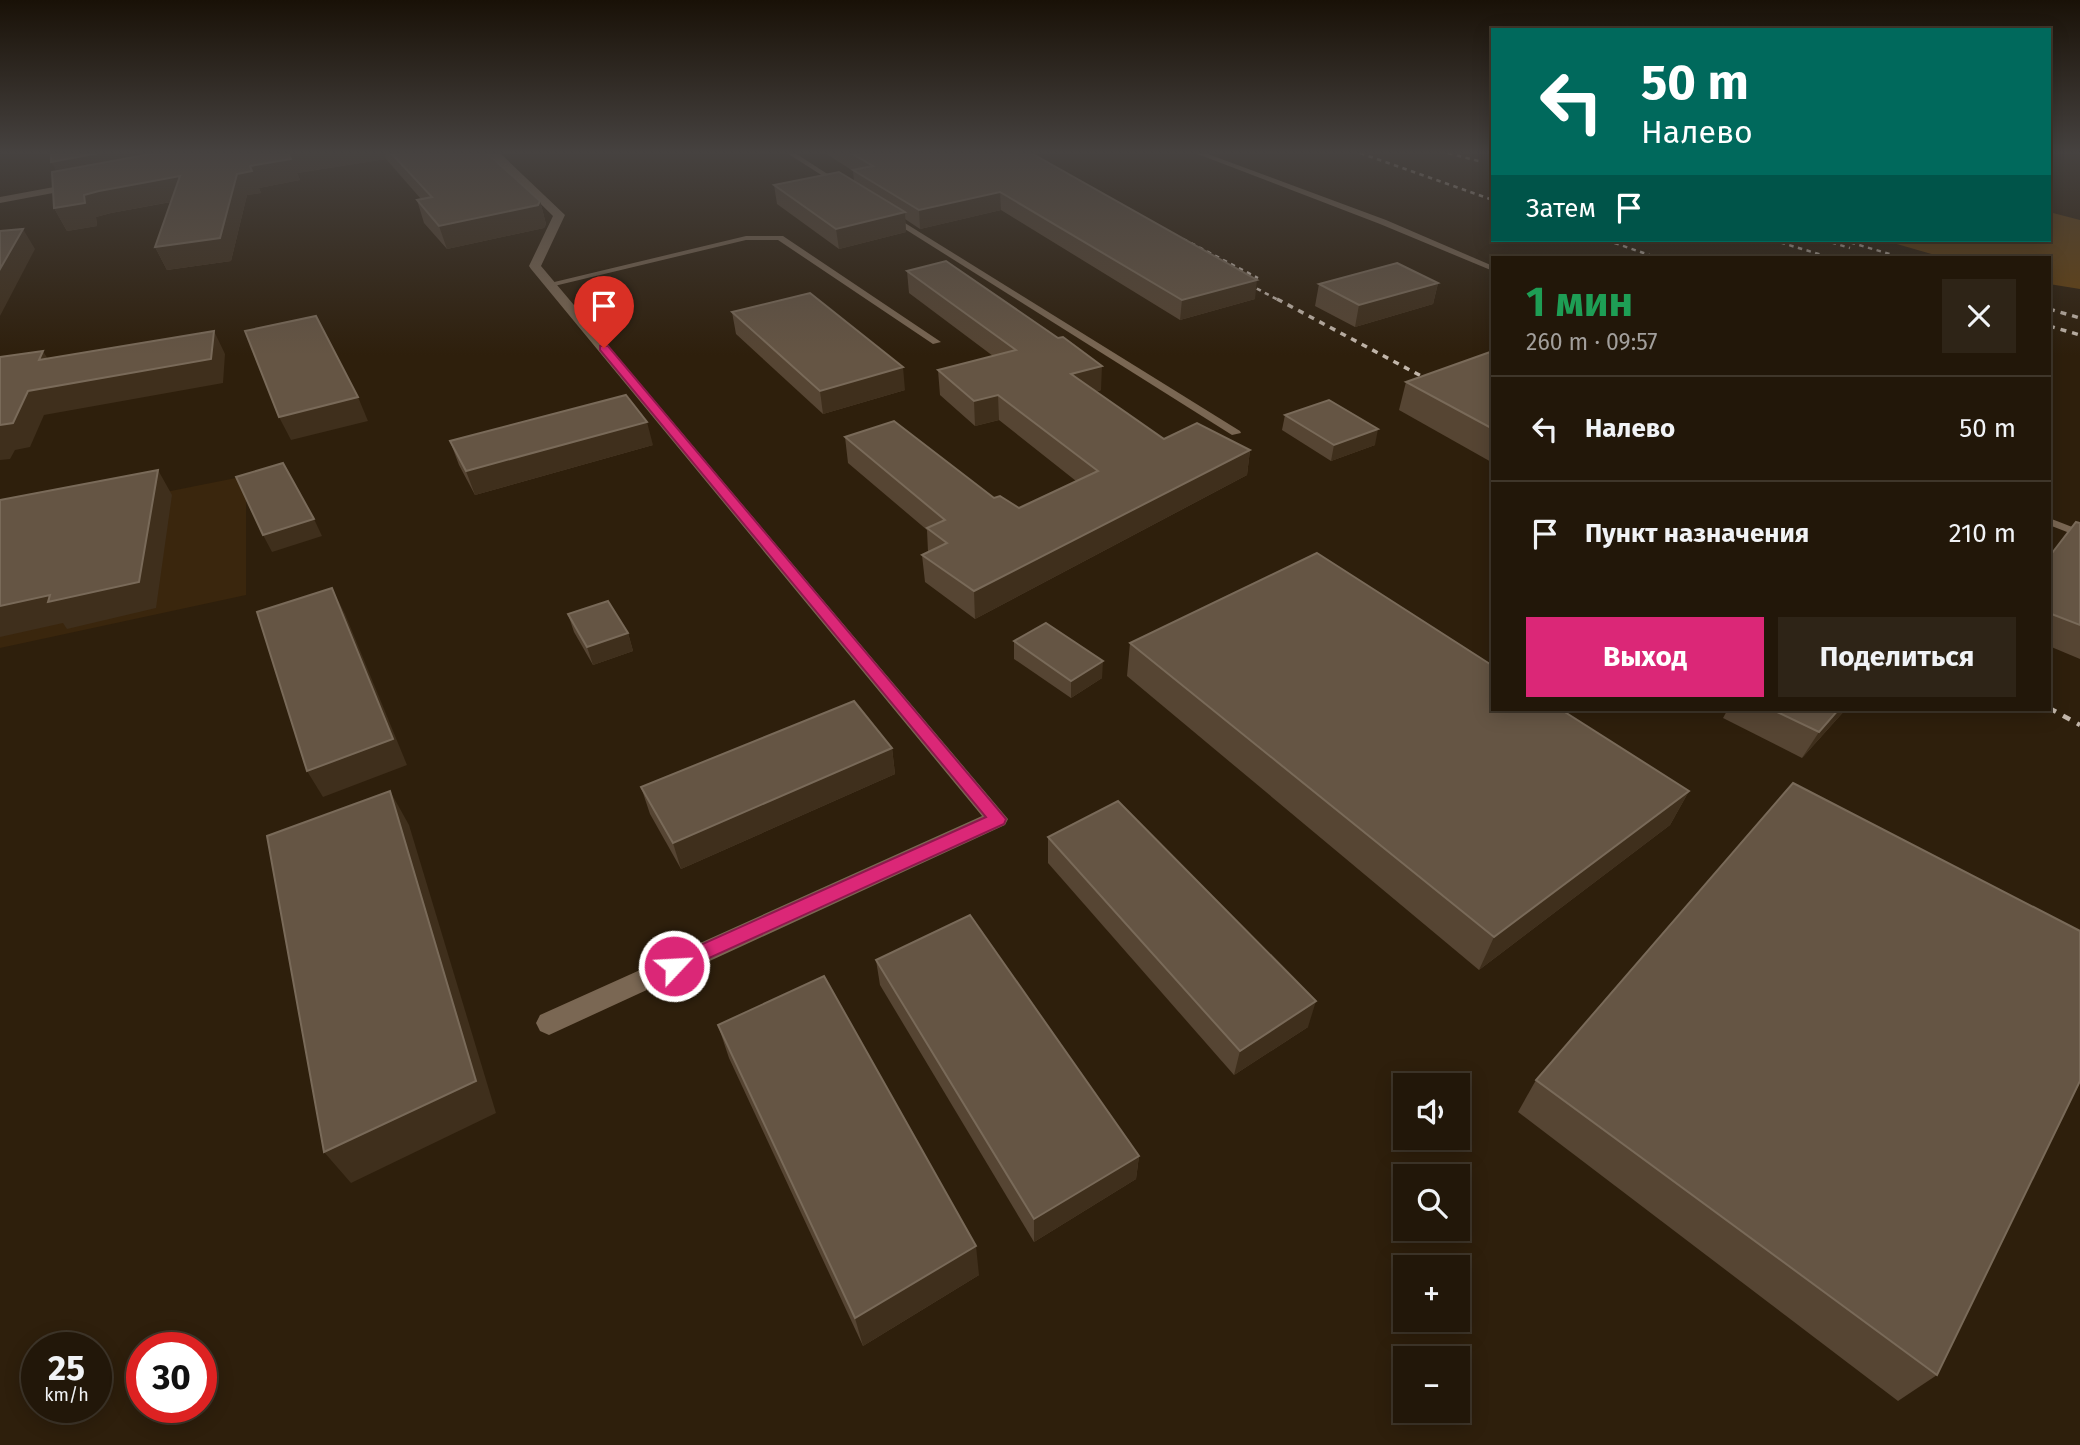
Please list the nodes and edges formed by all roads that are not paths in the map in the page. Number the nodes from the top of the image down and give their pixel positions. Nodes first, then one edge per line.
1 (556, 220) edge
2 (897, 220) edge
3 (1379, 220) edge
4 (1491, 268) edge
5 (551, 284) junction
6 (936, 342) dead end
7 (1236, 433) dead end
8 (2051, 522) edge
9 (2080, 534) edge
10 (550, 1023) dead end

1 - 5 street
2 - 7 lane
3 - 4 lane
5 - 6 lane
5 - 10 street
8 - 9 lane

